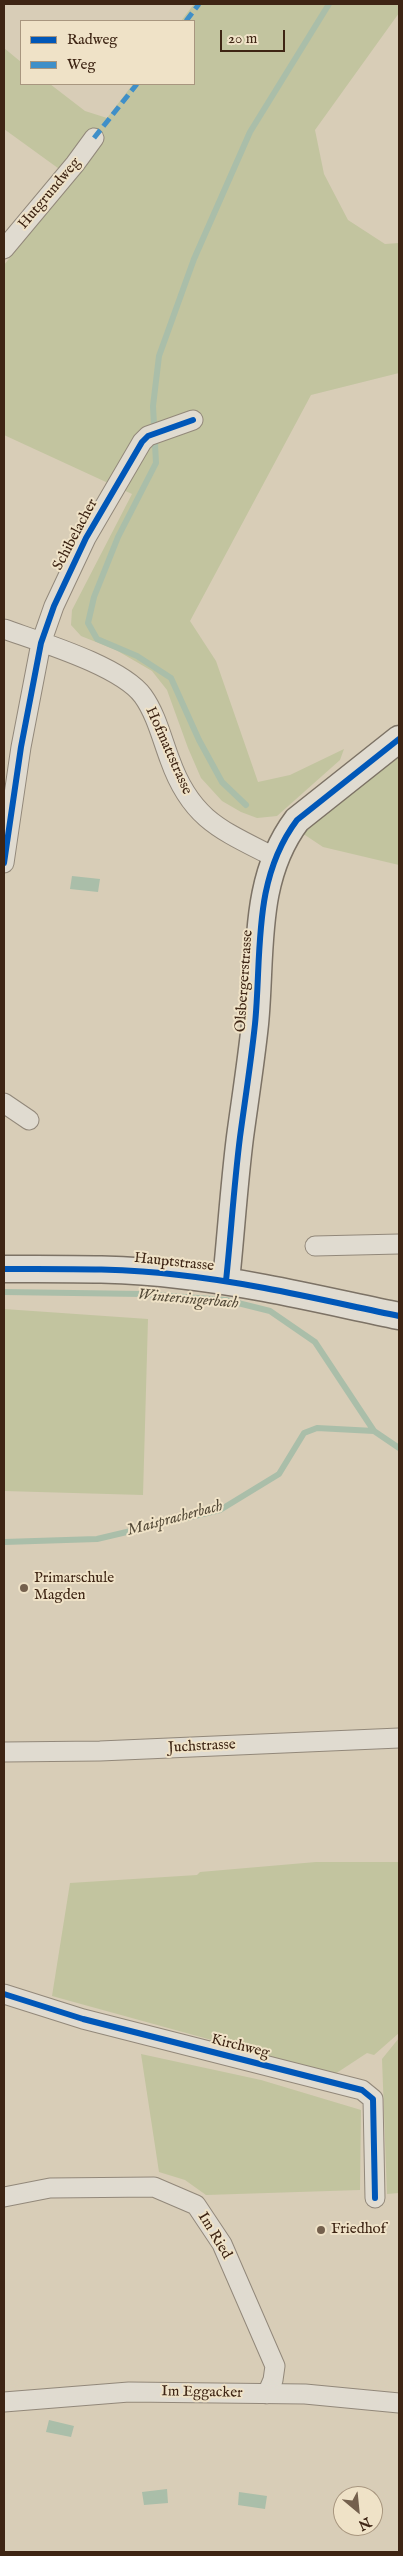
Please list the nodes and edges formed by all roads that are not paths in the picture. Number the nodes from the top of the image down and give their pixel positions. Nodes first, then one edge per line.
1 (94, 138) dead end
2 (4, 249) edge
3 (193, 420) dead end
4 (4, 629) edge
5 (41, 643) junction
6 (399, 739) edge
7 (274, 857) junction
8 (4, 864) edge
9 (4, 1103) edge
10 (28, 1120) dead end
11 (399, 1244) edge
12 (315, 1246) dead end
13 (4, 1269) edge
14 (226, 1281) junction
15 (399, 1316) edge
16 (399, 1738) edge
17 (4, 1752) edge
18 (4, 1994) edge
19 (4, 2197) edge
20 (375, 2198) dead end
21 (267, 2394) junction
22 (4, 2402) edge
23 (399, 2403) edge

1 - 2 street, Hutgrundweg
3 - 5 street, Schibelacher
4 - 5 street, Hofmattstrasse
5 - 7 street, Hofmattstrasse
5 - 8 street, Schibelacher
6 - 7 street, Olsbergerstrasse
7 - 14 street, Olsbergerstrasse
9 - 10 street
11 - 12 street
13 - 14 street, Hauptstrasse
14 - 15 street, Hauptstrasse
16 - 17 street, Juchstrasse
18 - 20 street, Kirchweg
19 - 21 street, Im Ried
21 - 22 street, Im Eggacker
21 - 23 street, Im Eggacker

